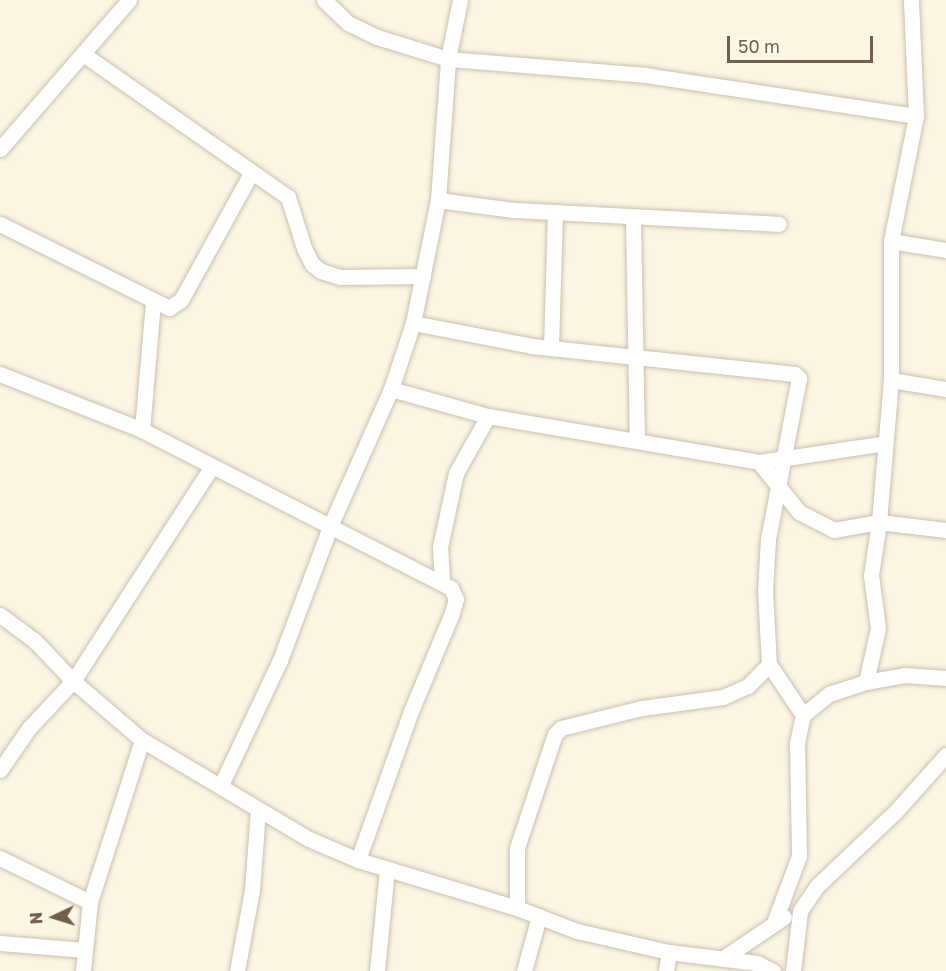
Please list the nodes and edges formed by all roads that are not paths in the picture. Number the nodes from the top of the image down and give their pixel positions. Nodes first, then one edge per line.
1 (129, 0) edge
2 (324, 0) edge
3 (460, 0) edge
4 (911, 0) edge
5 (83, 54) junction
6 (448, 59) junction
7 (915, 116) junction
8 (0, 149) edge
9 (251, 173) junction
10 (438, 201) junction
11 (555, 212) junction
12 (633, 217) junction
13 (0, 224) edge
14 (779, 224) dead end
15 (891, 241) junction
16 (946, 250) edge
17 (423, 276) junction
18 (153, 302) junction
19 (414, 323) junction
20 (551, 348) junction
21 (634, 355) junction
22 (0, 374) edge
23 (891, 380) junction
24 (391, 389) junction
25 (946, 389) edge
26 (488, 416) junction
27 (142, 430) junction
28 (637, 440) junction
29 (886, 443) junction
30 (782, 460) junction
31 (759, 462) junction
32 (212, 466) junction
33 (778, 483) junction
34 (879, 522) junction
35 (332, 524) junction
36 (946, 530) edge
37 (442, 582) junction
38 (0, 615) edge
39 (769, 664) junction
40 (946, 678) edge
41 (73, 681) junction
42 (778, 681) junction
43 (866, 682) junction
44 (748, 686) junction
45 (803, 715) junction
46 (142, 740) junction
47 (946, 755) edge
48 (0, 770) edge
49 (221, 785) junction
50 (258, 811) junction
51 (0, 858) edge
52 (357, 860) junction
53 (387, 870) junction
54 (90, 902) junction
55 (517, 908) junction
56 (800, 911) junction
57 (539, 916) junction
58 (775, 920) junction
59 (0, 943) edge
60 (86, 950) junction
61 (669, 952) junction
62 (725, 957) junction
63 (83, 971) edge
64 (237, 971) edge
65 (377, 971) edge
66 (524, 971) edge
67 (666, 971) edge
68 (773, 971) edge
69 (793, 971) edge

1 - 5 street
2 - 6 street
3 - 6 street
4 - 7 street
5 - 8 street
5 - 9 street
6 - 7 street
6 - 10 street
7 - 15 street
9 - 17 street
9 - 18 street
10 - 11 street
10 - 17 street
11 - 12 street
11 - 20 street
12 - 14 street
12 - 21 street
13 - 18 street
15 - 16 street
15 - 23 street
17 - 19 street
18 - 27 street
19 - 20 street
19 - 24 street
20 - 21 street
21 - 28 street
21 - 30 street
22 - 27 street
23 - 25 street
23 - 29 street
24 - 26 street
24 - 35 street
26 - 28 street
26 - 37 street
27 - 32 street
28 - 31 street
29 - 30 street
29 - 34 street
30 - 31 street
30 - 33 street
31 - 33 street
32 - 35 street
32 - 41 street
33 - 34 street
33 - 39 street
34 - 36 street
34 - 43 street
35 - 37 street
35 - 49 street
37 - 52 street
38 - 41 street
39 - 42 street
39 - 44 street
40 - 43 street
41 - 46 street
41 - 48 street
42 - 44 street
42 - 45 street
43 - 45 street
44 - 55 street
45 - 58 street
46 - 49 street
46 - 54 street
47 - 56 street
49 - 50 street
50 - 52 street
50 - 64 street
51 - 54 street
52 - 53 street
53 - 55 street
53 - 65 street
54 - 60 street
55 - 57 street
56 - 58 street
56 - 69 street
57 - 61 street
57 - 66 street
58 - 62 street
59 - 60 street
60 - 63 street
61 - 62 street
61 - 67 street
62 - 68 street

